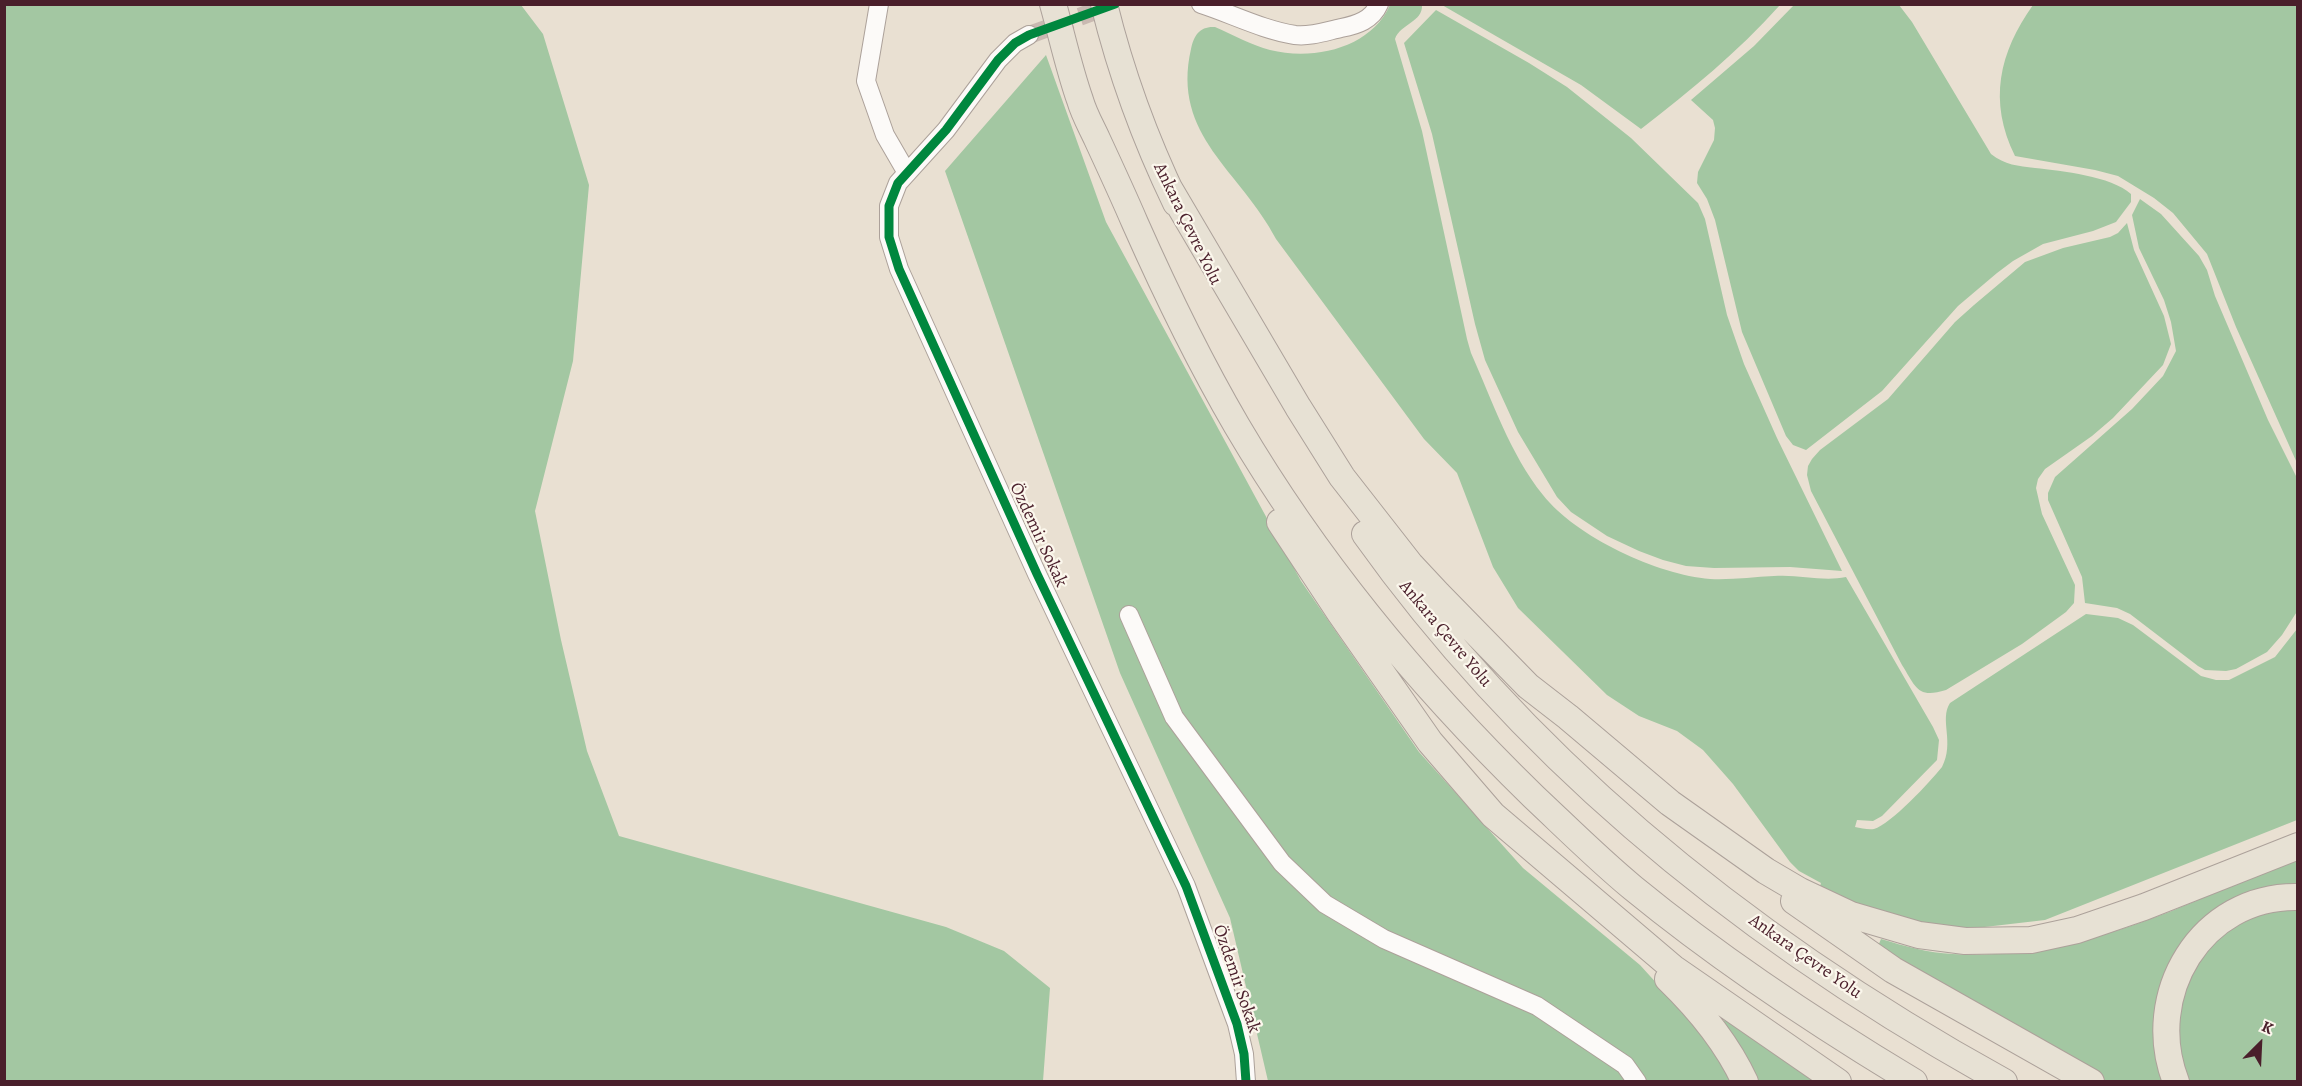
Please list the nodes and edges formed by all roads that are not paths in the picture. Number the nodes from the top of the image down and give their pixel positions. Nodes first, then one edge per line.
1 (879, 4) edge
2 (1053, 4) edge
3 (1104, 4) edge
4 (1201, 4) edge
5 (1379, 4) edge
6 (1029, 35) tunnel mouth
7 (1080, 103) junction
8 (907, 173) junction
9 (1169, 188) junction
10 (1129, 615) dead end
11 (1670, 803) junction
12 (1493, 815) junction
13 (2298, 846) edge
14 (2298, 897) edge
15 (1246, 1082) edge
16 (1637, 1082) edge
17 (1745, 1082) edge
18 (1838, 1082) edge
19 (1914, 1082) edge
20 (2004, 1082) edge
21 (2091, 1082) edge
22 (2176, 1082) edge

1 - 8 street
2 - 7 highway
3 - 9 highway, Ankara Çevre Yolu
4 - 5 street
6 - 8 street, Özdemir Sokak
7 - 12 highway
7 - 19 highway
8 - 15 street, Özdemir Sokak
9 - 11 highway
9 - 20 highway, Ankara Çevre Yolu
10 - 16 street
11 - 13 highway
11 - 21 highway
12 - 17 highway
12 - 18 highway
14 - 22 highway

